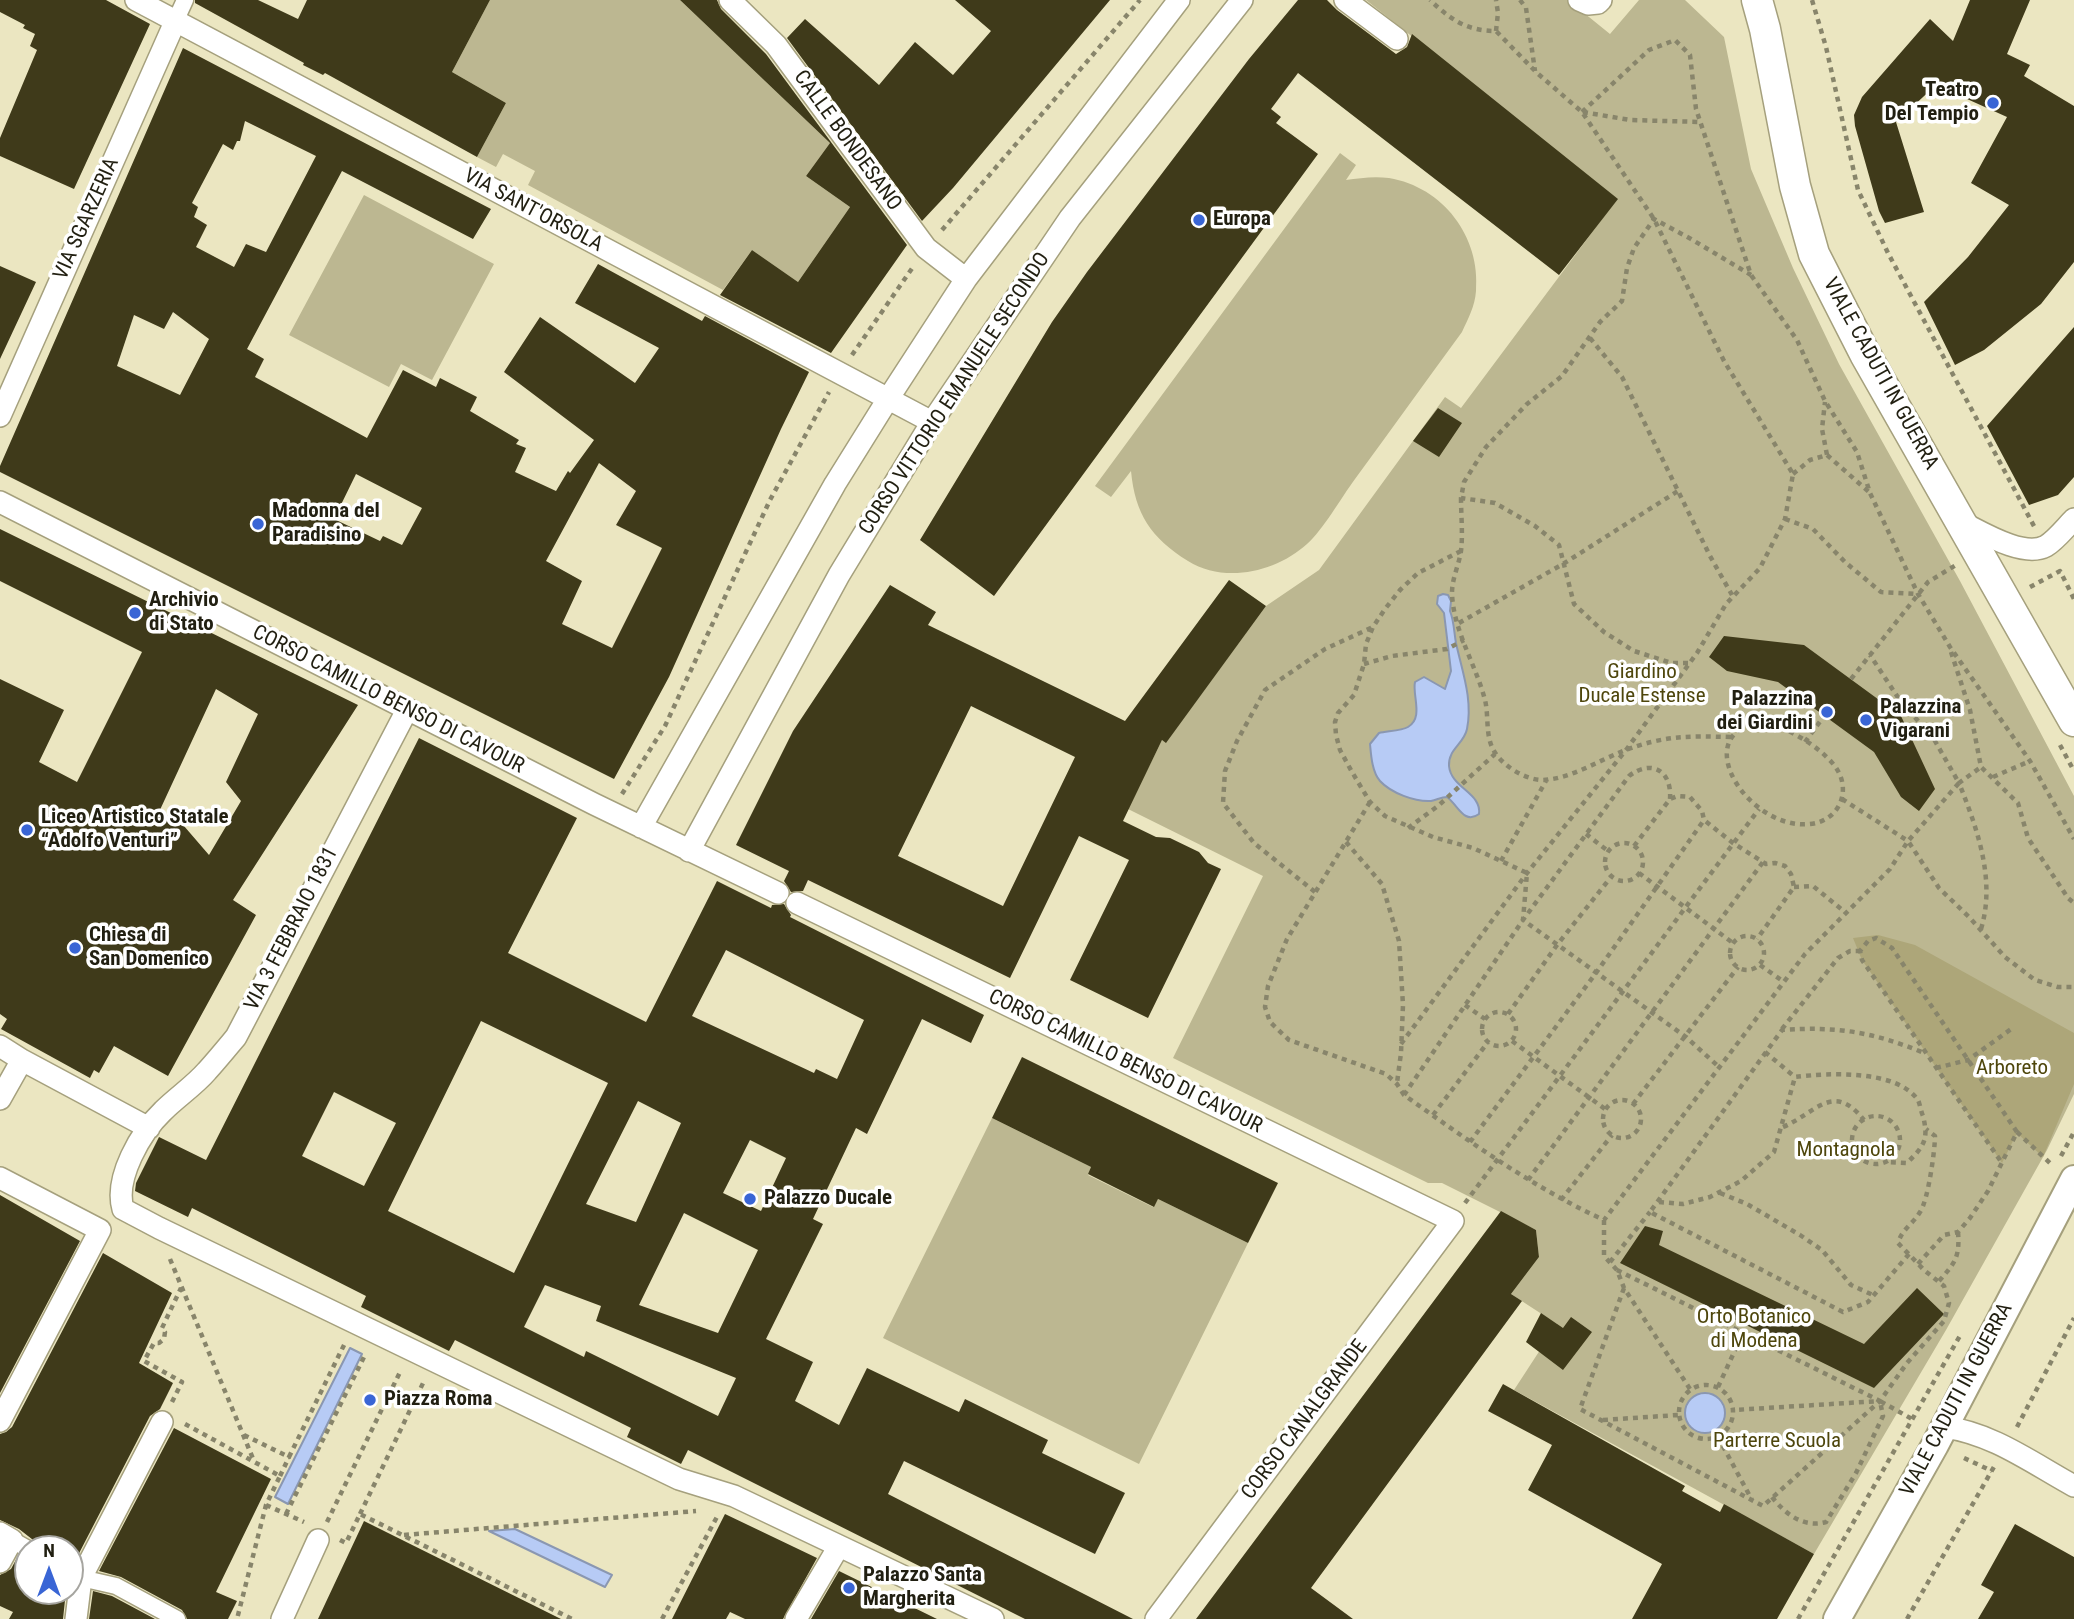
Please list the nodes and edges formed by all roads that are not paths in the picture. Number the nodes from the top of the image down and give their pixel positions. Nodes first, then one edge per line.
1 (136, 0) edge
2 (185, 0) edge
3 (730, 0) edge
4 (1180, 0) edge
5 (1242, 0) edge
6 (1345, 0) edge
7 (1579, 0) edge
8 (1601, 0) edge
9 (1757, 0) edge
10 (175, 22) junction
11 (1397, 39) dead end
12 (966, 279) junction
13 (888, 399) junction
14 (0, 416) edge
15 (932, 422) junction
16 (0, 502) edge
17 (2074, 519) edge
18 (1963, 523) junction
19 (407, 710) junction
20 (2074, 721) edge
21 (641, 827) junction
22 (689, 851) junction
23 (0, 1046) edge
24 (22, 1060) junction
25 (0, 1099) edge
26 (149, 1128) junction
27 (2064, 1173) edge
28 (0, 1178) edge
29 (1453, 1221) joint
30 (164, 1418) road end
31 (0, 1421) edge
32 (1944, 1427) junction
33 (2074, 1486) edge
34 (320, 1536) road end
35 (13, 1541) edge
36 (839, 1546) junction
37 (84, 1561) edge
38 (0, 1562) edge
39 (84, 1577) edge
40 (177, 1619) edge
41 (282, 1619) edge
42 (796, 1619) edge
43 (993, 1619) edge
44 (1156, 1619) edge
45 (1838, 1619) edge

1 - 10 street, VIA SANT'ORSOLA
2 - 10 street
3 - 12 street, CALLE BONDESANO
4 - 12 street
5 - 15 street, CORSO VITTORIO EMANUELE SECONDO
6 - 11 street
7 - 8 street
9 - 18 main road, VIALE CADUTI IN GUERRA
10 - 13 street, VIA SANT'ORSOLA
10 - 14 street, VIA SGARZERIA
12 - 13 street
13 - 15 street, VIA SANT'ORSOLA
13 - 21 street
15 - 22 street, CORSO VITTORIO EMANUELE SECONDO
16 - 19 street, CORSO CAMILLO BENSO DI CAVOUR
17 - 18 street
18 - 20 main road, VIALE CADUTI IN GUERRA
19 - 21 street, CORSO CAMILLO BENSO DI CAVOUR
19 - 26 street, VIA 3 FEBBRAIO 1831
21 - 22 street, CORSO CAMILLO BENSO DI CAVOUR
22 - 29 street, CORSO CAMILLO BENSO DI CAVOUR
23 - 24 street
24 - 25 street
24 - 26 street
26 - 36 street, VIA 3 FEBBRAIO 1831
27 - 32 street, VIALE CADUTI IN GUERRA
28 - 31 street
29 - 44 street, CORSO CANALGRANDE
30 - 37 street
32 - 33 street
32 - 45 street, VIALE CADUTI IN GUERRA
34 - 41 street
35 - 38 street
36 - 42 street
36 - 43 street
39 - 40 street

